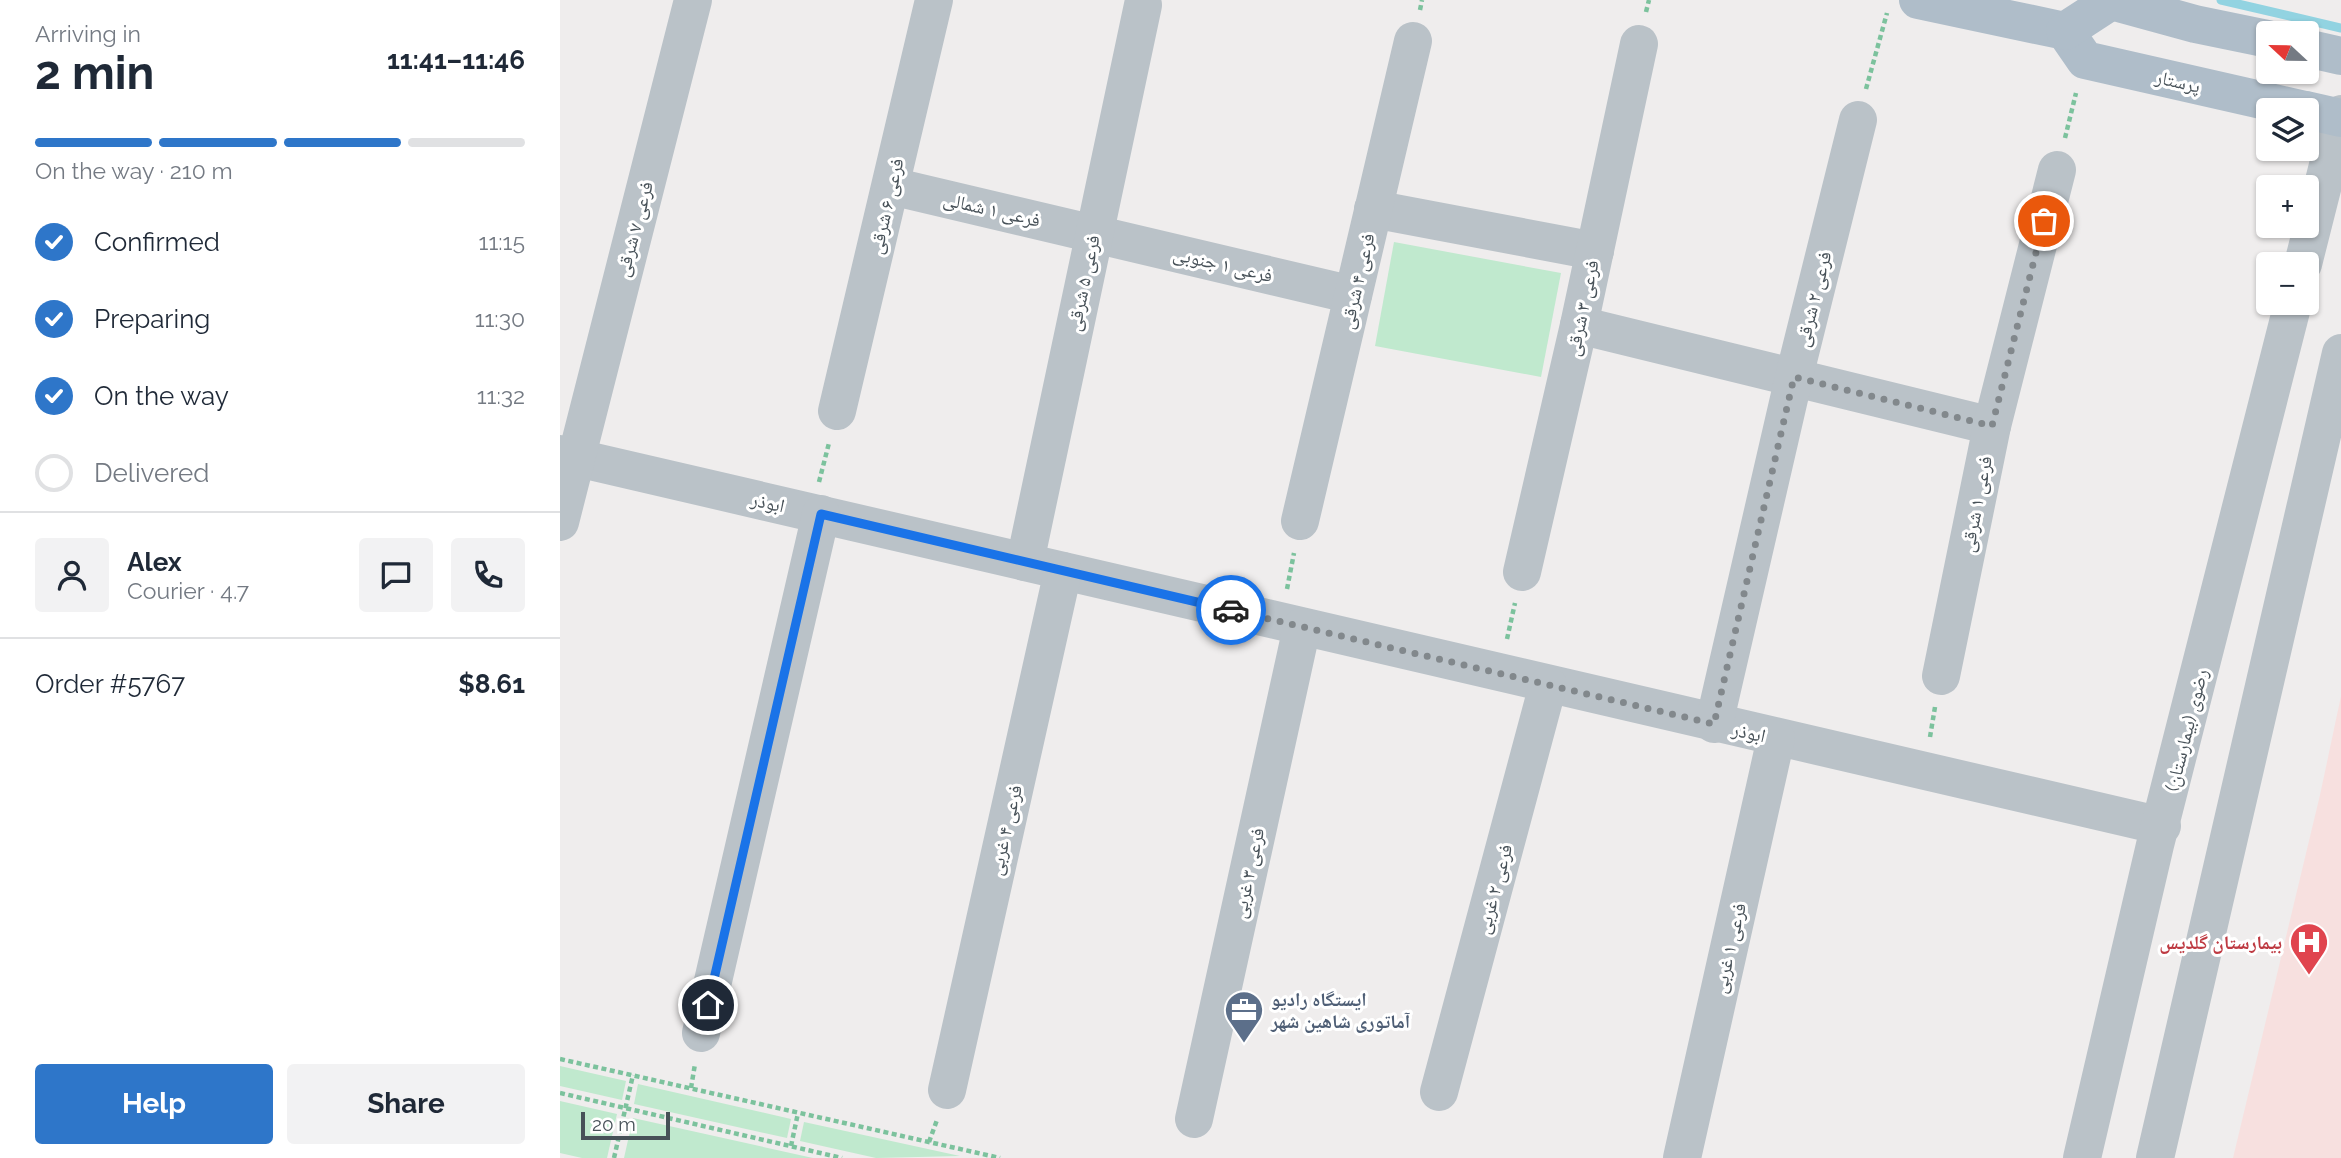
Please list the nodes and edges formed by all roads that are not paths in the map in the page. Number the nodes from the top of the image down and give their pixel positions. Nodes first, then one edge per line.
1 (693, 0) edge
2 (934, 0) edge
3 (1918, 0) edge
4 (1143, 5) dead end
5 (2256, 37) edge
6 (1413, 41) dead end
7 (1639, 44) dead end
8 (2075, 45) junction
9 (2319, 51) edge
10 (2341, 56) edge
11 (1858, 120) road end
12 (2329, 125) edge
13 (2057, 170) road end
14 (891, 186) junction
15 (1373, 209) junction
16 (1093, 233) junction
17 (1595, 251) junction
18 (2305, 252) edge
19 (1353, 295) junction
20 (2290, 315) edge
21 (1579, 325) junction
22 (2341, 353) edge
23 (1794, 377) junction
24 (836, 411) road end
25 (1992, 426) junction
26 (567, 455) edge
27 (816, 513) junction
28 (1300, 521) road end
29 (560, 522) edge
30 (1025, 562) junction
31 (1063, 571) junction
32 (1522, 572) road end
33 (1292, 624) junction
34 (1941, 676) road end
35 (1548, 685) junction
36 (1714, 724) junction
37 (1776, 738) junction
38 (2162, 826) junction
39 (701, 1033) dead end
40 (947, 1090) dead end
41 (1439, 1092) dead end
42 (1194, 1119) dead end
43 (1682, 1158) edge
44 (2082, 1158) edge
45 (2155, 1158) edge

1 - 26 street, فرعی ۷ شرقی
2 - 14 street, فرعی ۶ شرقی
3 - 8 main road, پرستار
4 - 16 street, فرعی ۵ شرقی
5 - 8 main road
6 - 15 street, فرعی ۴ شرقی
7 - 17 street, فرعی ۳ شرقی
8 - 12 main road, پرستار
9 - 10 main road
11 - 23 street, فرعی ۲ شرقی
12 - 18 street
13 - 25 street, فرعی ۱ شرقی
14 - 16 street, فرعی ۱ شمالی
14 - 24 street, فرعی ۶ شرقی
15 - 17 street
15 - 19 street, فرعی ۴ شرقی
16 - 19 street, فرعی ۱ جنوبی
16 - 30 street, فرعی ۵ شرقی
17 - 21 street, فرعی ۳ شرقی
19 - 28 street, فرعی ۴ شرقی
20 - 38 street, رضوی (بیمارستان)
21 - 23 street
21 - 32 street, فرعی ۳ شرقی
22 - 45 street
23 - 25 street
23 - 36 street, فرعی ۲ شرقی
25 - 34 street, فرعی ۱ شرقی
26 - 27 street, ابوذر
26 - 29 street, فرعی ۷ شرقی
27 - 30 street, ابوذر
27 - 39 street
30 - 31 street, ابوذر
31 - 33 street, ابوذر
31 - 40 street, فرعی ۴ غربی
33 - 35 street, ابوذر
33 - 42 street, فرعی ۳ غربی
35 - 36 street, ابوذر
35 - 41 street, فرعی ۲ غربی
36 - 37 street, ابوذر
37 - 38 street, ابوذر
37 - 43 street, فرعی ۱ غربی
38 - 44 street, رضوی (بیمارستان)

